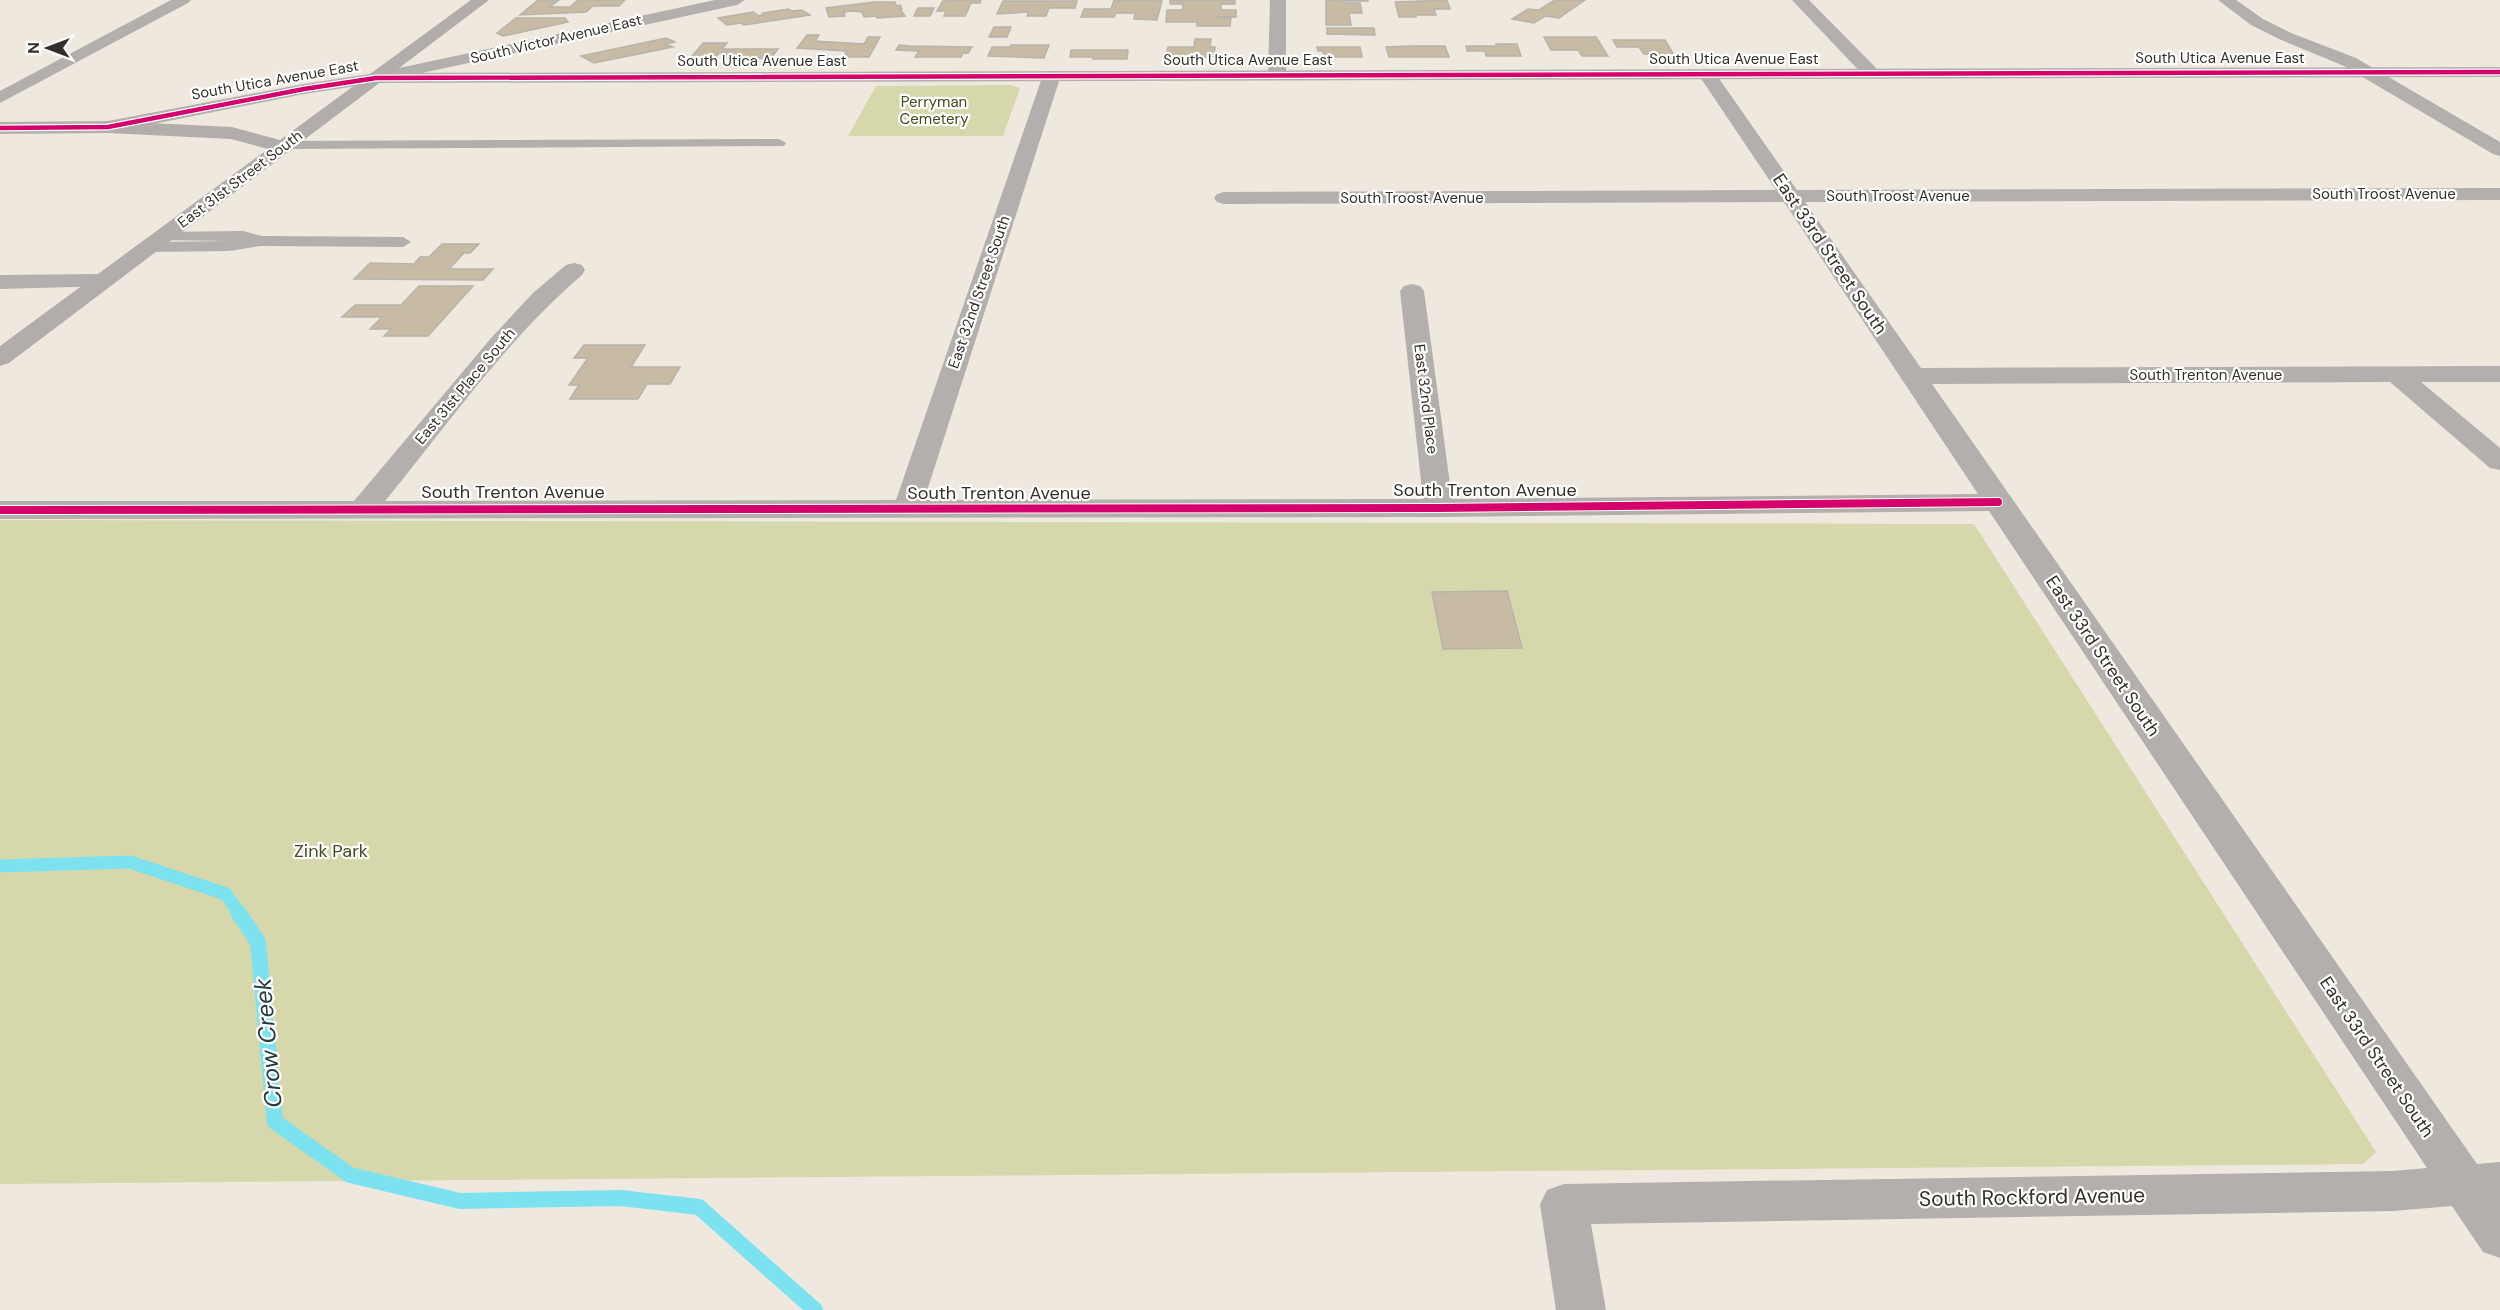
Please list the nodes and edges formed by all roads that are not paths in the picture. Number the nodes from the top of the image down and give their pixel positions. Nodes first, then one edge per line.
1 (183, 0) edge
2 (481, 0) edge
3 (736, 0) edge
4 (1278, 0) edge
5 (1800, 0) edge
6 (2226, 0) edge
7 (2369, 72) junction
8 (2500, 72) edge
9 (1707, 74) junction
10 (1872, 74) junction
11 (1052, 75) junction
12 (1277, 75) junction
13 (376, 78) junction
14 (0, 98) edge
15 (108, 127) junction
16 (0, 128) edge
17 (779, 143) dead end
18 (285, 146) junction
19 (2500, 150) edge
20 (2500, 194) edge
21 (1792, 196) junction
22 (1224, 198) dead end
23 (156, 242) junction
24 (403, 242) dead end
25 (574, 270) dead end
26 (102, 281) junction
27 (0, 282) edge
28 (1412, 291) dead end
29 (0, 358) edge
30 (2396, 374) junction
31 (2500, 374) edge
32 (1911, 376) junction
33 (2500, 462) edge
34 (1998, 502) junction
35 (1439, 508) junction
36 (363, 509) junction
37 (907, 509) junction
38 (0, 510) edge
39 (2482, 1184) edge
40 (2500, 1237) edge
41 (1581, 1310) edge

1 - 14 street
2 - 13 main road, East 31st Street South
3 - 13 street, South Victor Avenue East
4 - 12 street
5 - 10 street
6 - 7 street
7 - 8 street, South Utica Avenue East
7 - 10 street, South Utica Avenue East
7 - 19 street
9 - 10 street, South Utica Avenue East
9 - 12 street, South Utica Avenue East
9 - 21 street, East 33rd Street South
11 - 12 street, South Utica Avenue East
11 - 13 street, South Utica Avenue East
11 - 37 street, East 32nd Street South
13 - 15 street, South Utica Avenue East
13 - 18 main road, East 31st Street South
15 - 16 street, South Utica Avenue East
15 - 18 main road
17 - 18 lane
18 - 23 main road, East 31st Street South
20 - 21 street, South Troost Avenue
21 - 22 street, South Troost Avenue
21 - 32 street, East 33rd Street South
23 - 24 lane
23 - 26 main road, East 31st Street South
25 - 36 street, East 31st Place South
26 - 27 street
26 - 29 main road, East 31st Street South
28 - 35 street, East 32nd Place
30 - 31 street, South Trenton Avenue
30 - 32 street, South Trenton Avenue
30 - 33 street
32 - 34 street, East 33rd Street South
34 - 35 street, South Trenton Avenue
34 - 39 street, East 33rd Street South
35 - 37 street, South Trenton Avenue
36 - 37 street, South Trenton Avenue
36 - 38 street, South Trenton Avenue
39 - 40 street, East 33rd Street South
39 - 41 street, South Rockford Avenue

